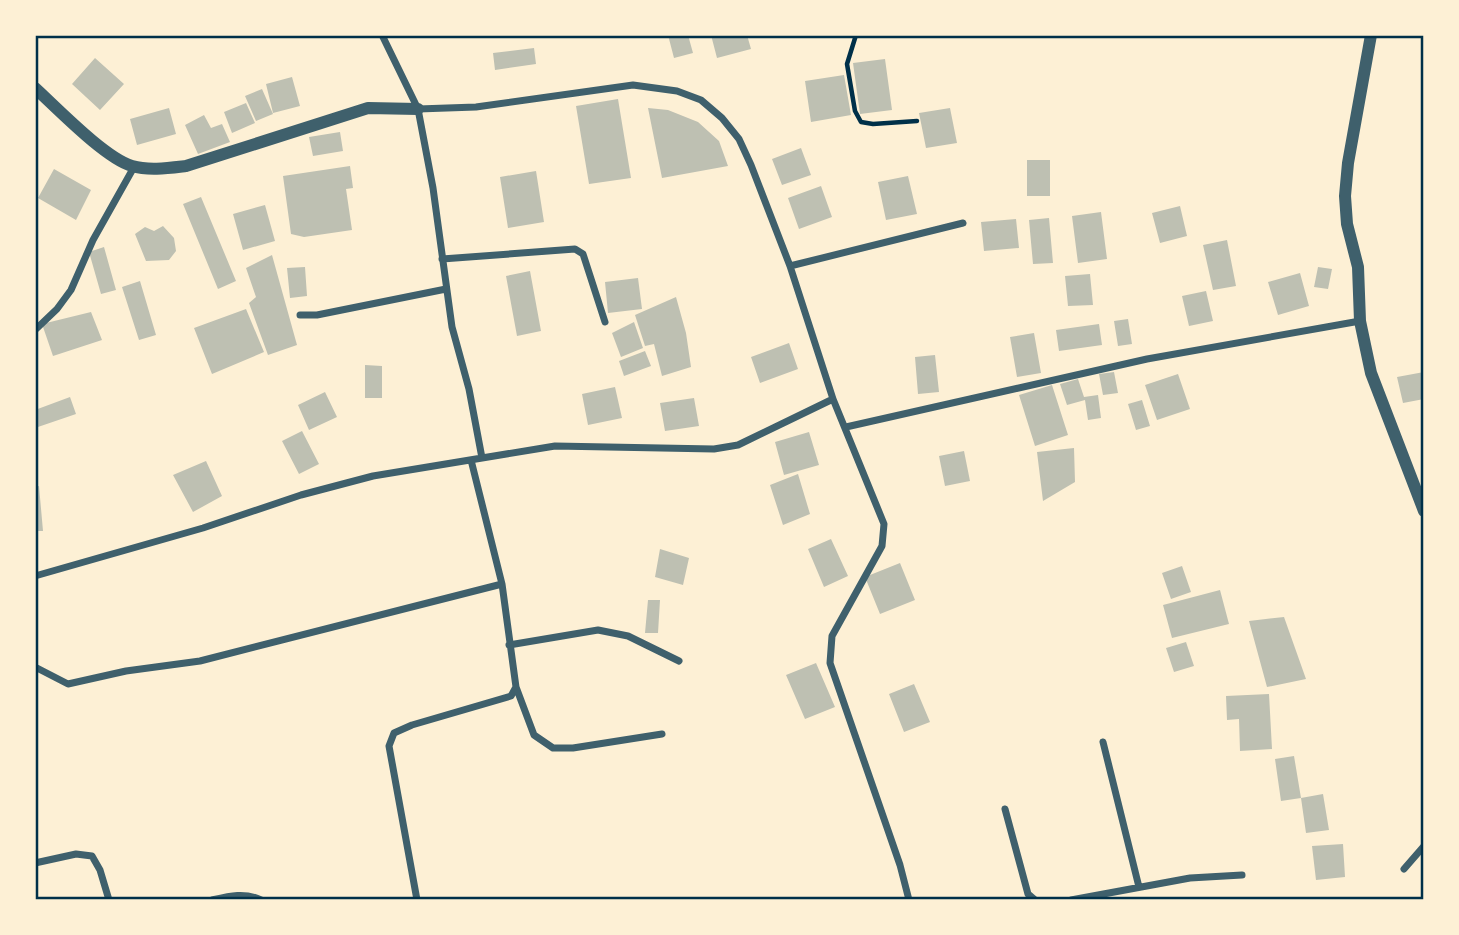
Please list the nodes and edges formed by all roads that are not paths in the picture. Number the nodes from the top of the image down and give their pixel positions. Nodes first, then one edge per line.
1 (383, 35) edge
2 (1371, 35) edge
3 (35, 88) edge
4 (418, 109) junction
5 (134, 167) junction
6 (963, 223) dead end
7 (442, 259) junction
8 (790, 266) junction
9 (446, 289) junction
10 (300, 315) dead end
11 (1360, 321) junction
12 (605, 322) dead end
13 (35, 330) edge
14 (833, 399) junction
15 (846, 427) junction
16 (482, 458) junction
17 (471, 460) junction
18 (1424, 511) edge
19 (35, 576) edge
20 (502, 584) junction
21 (509, 645) junction
22 (679, 661) dead end
23 (35, 667) edge
24 (516, 687) junction
25 (662, 734) dead end
26 (1104, 742) dead end
27 (1006, 810) dead end
28 (1424, 846) edge
29 (35, 863) edge
30 (1404, 869) dead end
31 (1242, 875) dead end
32 (1139, 887) junction
33 (109, 900) edge
34 (212, 900) edge
35 (261, 900) edge
36 (417, 900) edge
37 (909, 900) edge
38 (1035, 900) edge
39 (1075, 900) edge

1 - 4 street
2 - 11 street
3 - 5 street
4 - 5 street
4 - 7 street
4 - 8 street
5 - 13 street
6 - 8 street
7 - 9 street
7 - 12 street
8 - 14 street
9 - 10 street
9 - 16 street
11 - 15 street
11 - 18 street
14 - 15 street
14 - 16 street
15 - 37 street
16 - 17 street
17 - 19 street
17 - 20 street
20 - 21 street
20 - 23 street
21 - 22 street
21 - 24 street
24 - 25 street
24 - 36 street
26 - 32 street
27 - 38 street
28 - 30 street
29 - 33 street
31 - 32 street
32 - 39 street
34 - 35 street

